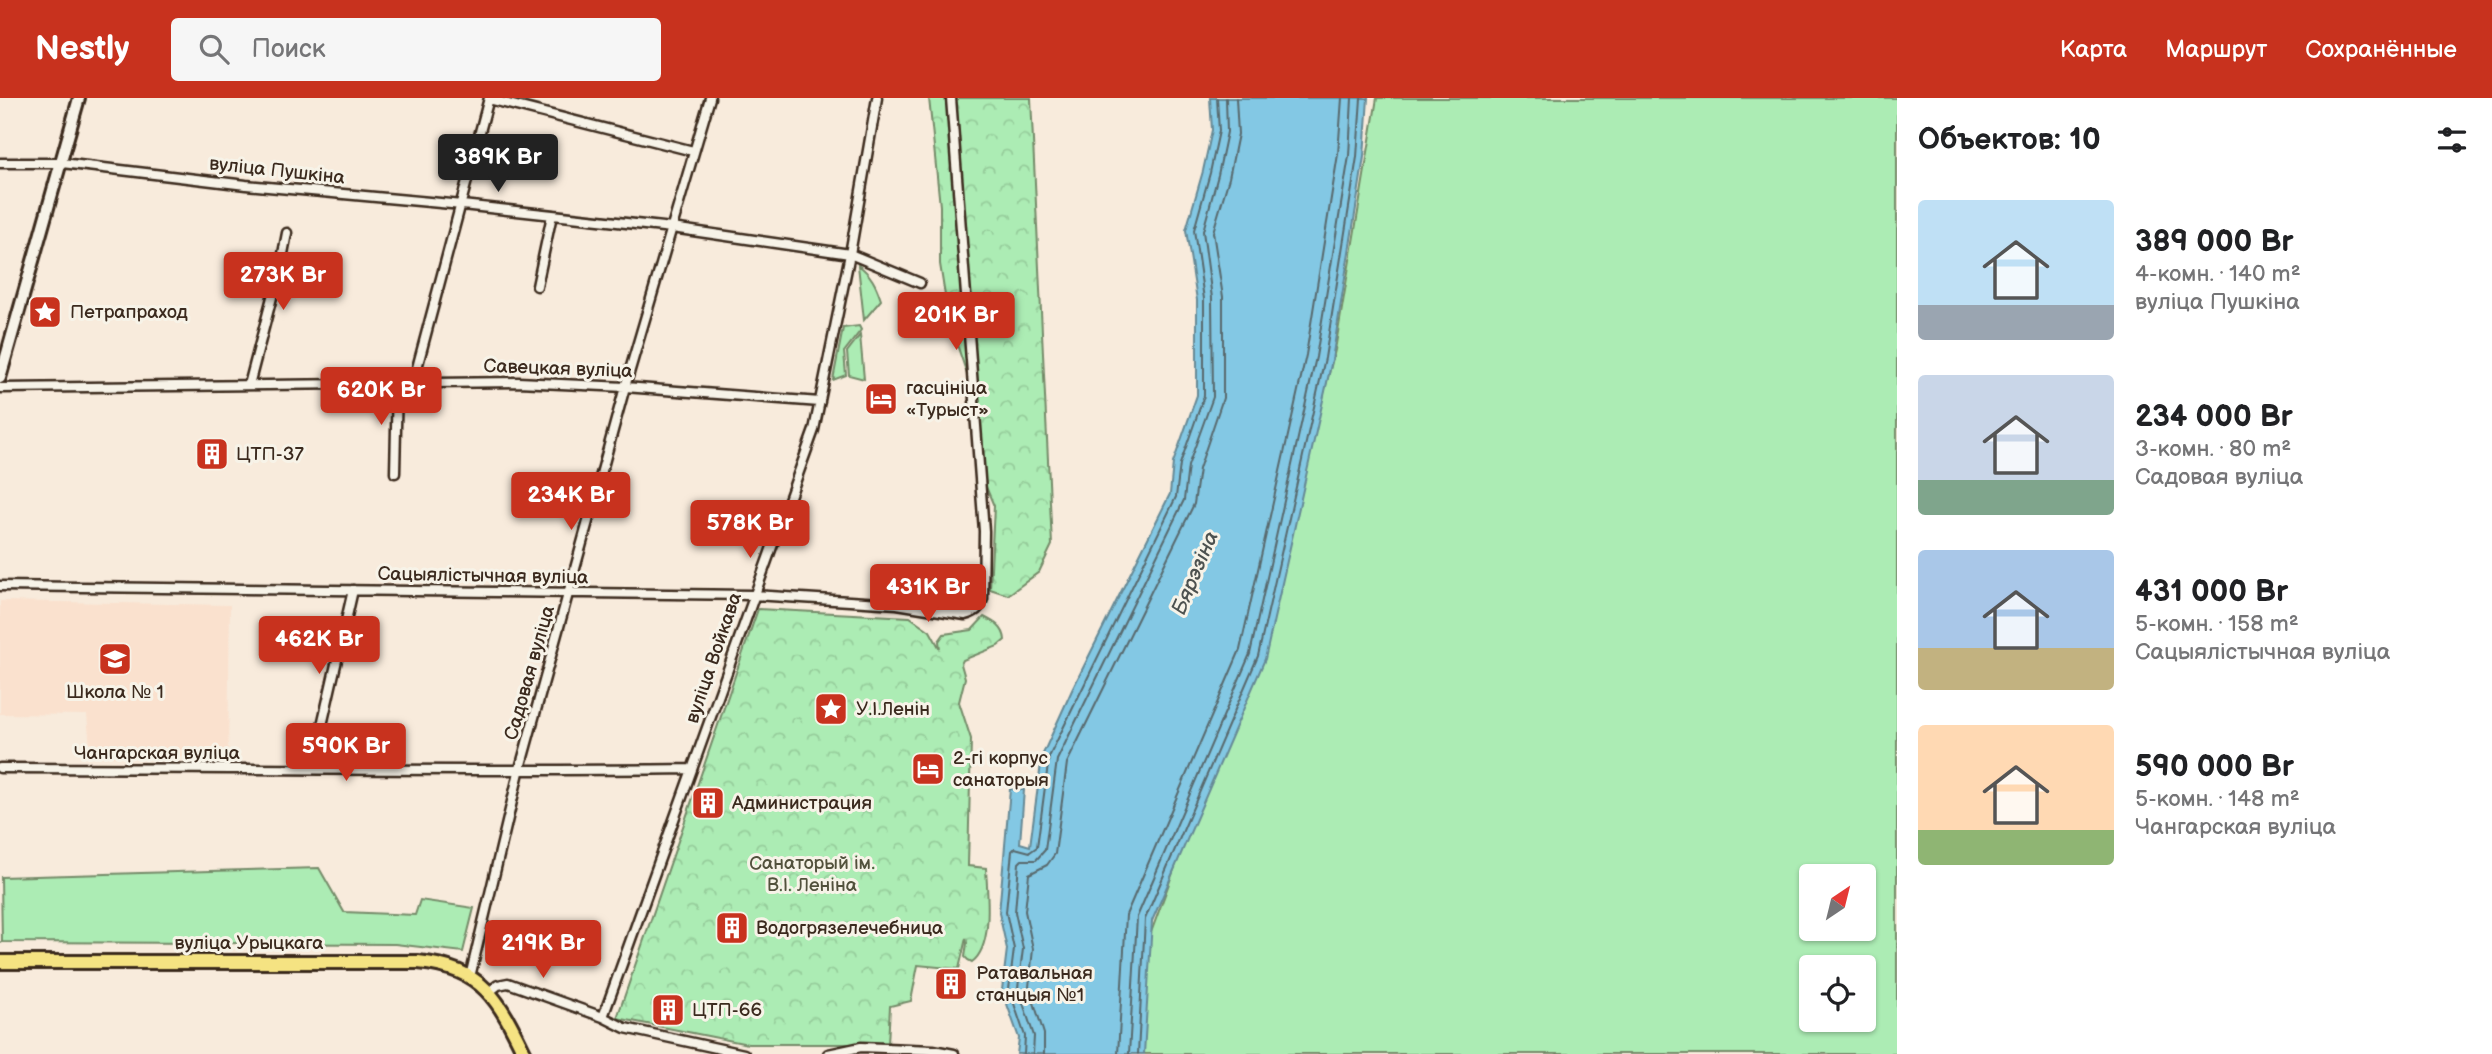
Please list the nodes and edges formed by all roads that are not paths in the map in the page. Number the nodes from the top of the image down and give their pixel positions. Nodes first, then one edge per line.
1 (79, 98) edge
2 (489, 98) edge
3 (710, 98) edge
4 (877, 98) edge
5 (951, 98) edge
6 (693, 151) junction
7 (0, 163) edge
8 (62, 163) junction
9 (462, 205) junction
10 (552, 215) junction
11 (672, 228) junction
12 (286, 233) dead end
13 (850, 254) junction
14 (920, 284) dead end
15 (537, 286) dead end
16 (0, 378) edge
17 (397, 383) junction
18 (413, 383) junction
19 (249, 385) junction
20 (625, 387) junction
21 (0, 388) edge
22 (820, 402) junction
23 (395, 473) dead end
24 (0, 586) edge
25 (354, 590) junction
26 (569, 593) junction
27 (753, 595) junction
28 (0, 768) edge
29 (312, 769) junction
30 (692, 769) junction
31 (519, 772) junction
32 (0, 962) edge
33 (470, 977) junction
34 (489, 992) junction
35 (603, 1017) junction
36 (525, 1054) edge
37 (744, 1054) edge
38 (828, 1054) edge
39 (954, 1054) edge

1 - 8 main road
2 - 6 street
2 - 9 street
3 - 6 street, Садовая вуліца
4 - 13 street, вуліца Войкава
5 - 27 street, Сацыялістычная вуліца
6 - 11 street, Садовая вуліца
7 - 8 street, вуліца Пушкіна
8 - 9 street, вуліца Пушкіна
8 - 16 main road
9 - 10 street, вуліца Пушкіна
9 - 18 street
10 - 11 street, вуліца Пушкіна
10 - 15 street
11 - 13 street, вуліца Пушкіна
11 - 20 street, Садовая вуліца
12 - 19 street
13 - 14 street, вуліца Пушкіна
13 - 22 street, вуліца Войкава
17 - 18 street, Савецкая вуліца
17 - 19 street, Савецкая вуліца
17 - 23 street
18 - 20 street, Савецкая вуліца
19 - 21 street, Савецкая вуліца
20 - 22 street, Савецкая вуліца
20 - 26 street, Садовая вуліца
22 - 27 street, вуліца Войкава
24 - 25 street, Сацыялістычная вуліца
25 - 26 street, Сацыялістычная вуліца
25 - 29 street
26 - 27 street, Сацыялістычная вуліца
26 - 31 street, Садовая вуліца
27 - 30 street, вуліца Войкава
28 - 29 street, Чангарская вуліца
29 - 31 street, Чангарская вуліца
30 - 31 street, Чангарская вуліца
30 - 35 street, вуліца Войкава
31 - 33 street, Садовая вуліца
32 - 33 main road, вуліца Урыцкага
33 - 34 main road, вуліца Урыцкага
34 - 35 street
34 - 36 main road, вуліца Урыцкага
35 - 37 street
38 - 39 street

